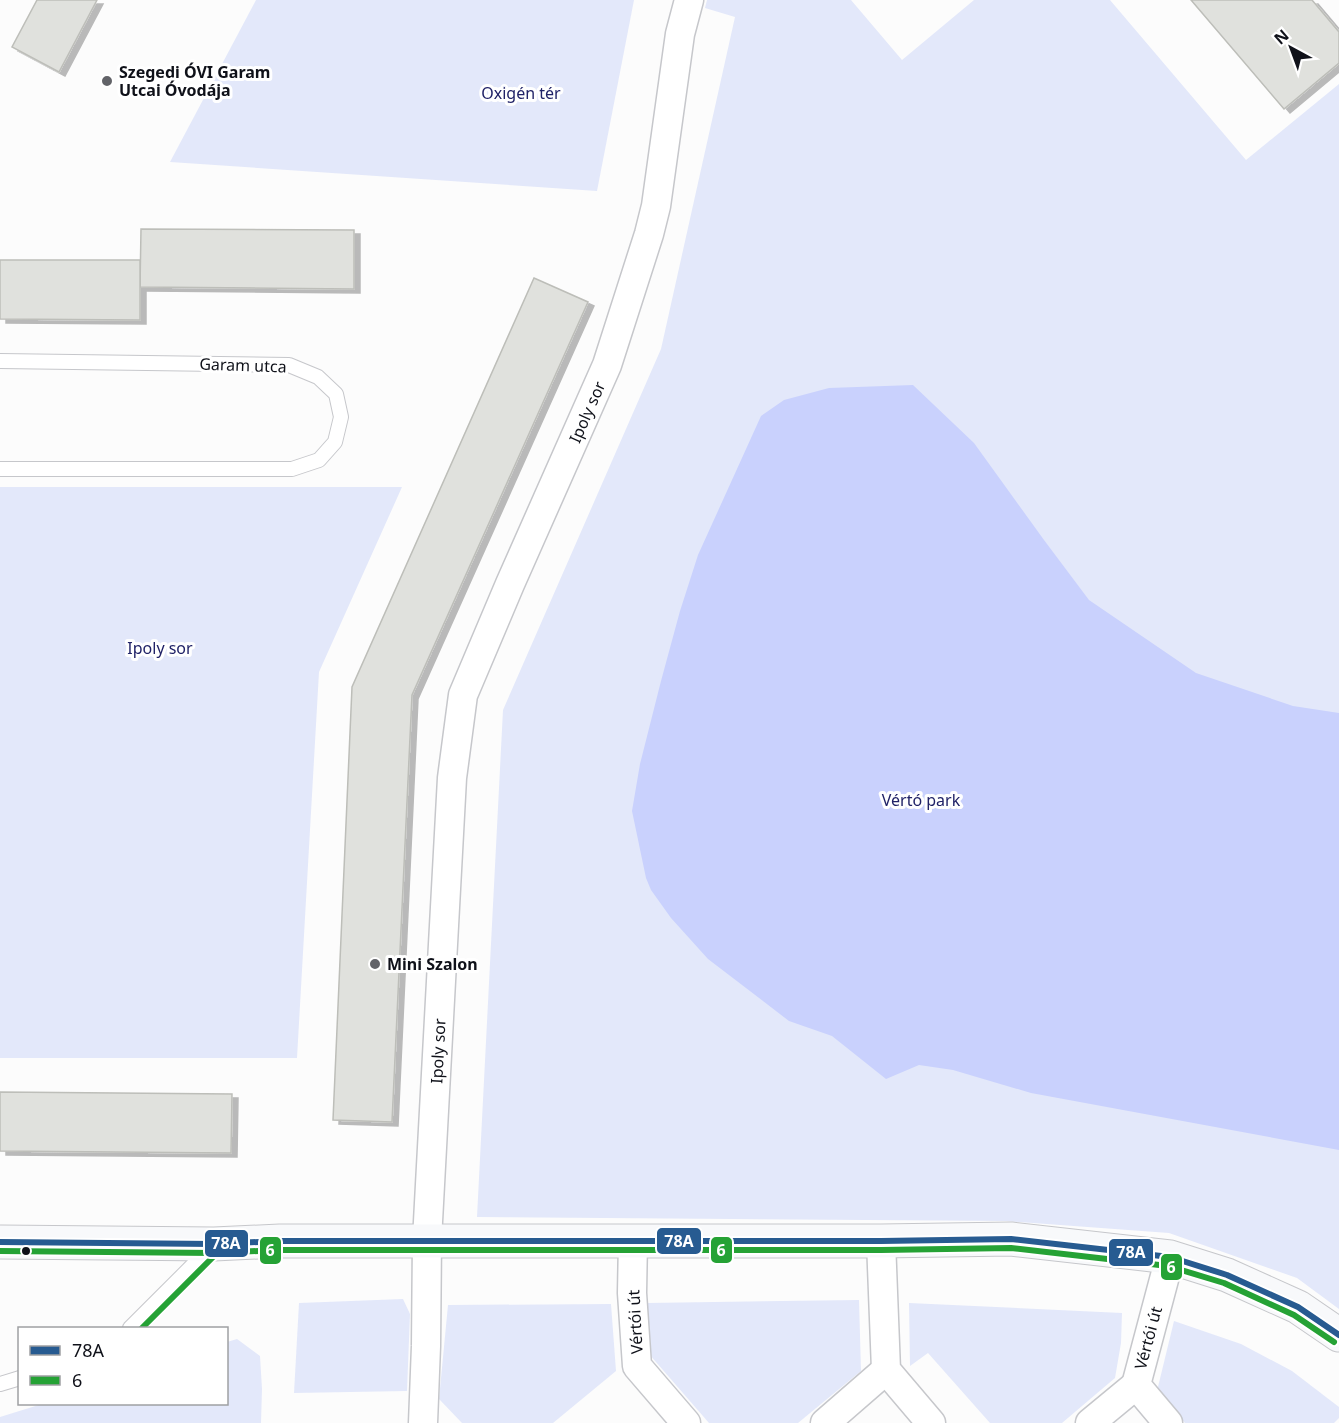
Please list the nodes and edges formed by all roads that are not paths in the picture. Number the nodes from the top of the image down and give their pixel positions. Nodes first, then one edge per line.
1 (689, 0) edge
2 (0, 361) edge
3 (0, 469) edge
4 (427, 1240) junction
5 (633, 1240) junction
6 (880, 1241) junction
7 (0, 1242) edge
8 (214, 1244) junction
9 (1170, 1257) junction
10 (132, 1327) edge
11 (1339, 1335) edge
12 (886, 1370) junction
13 (18, 1379) edge
14 (0, 1384) edge
15 (1136, 1385) junction
16 (423, 1411) edge
17 (443, 1423) edge
18 (686, 1423) edge
19 (825, 1423) edge
20 (931, 1423) edge
21 (1090, 1423) edge
22 (1168, 1423) edge

1 - 4 street, Ipoly sor
2 - 3 lane, Garam utca
4 - 5 street
4 - 8 street
4 - 16 street, Ipoly sor
5 - 6 street
5 - 18 street, Vértói út
6 - 9 street
6 - 12 street
7 - 8 street
8 - 10 lane
9 - 11 street
9 - 15 street, Vértói út
12 - 19 street
12 - 20 street
13 - 14 lane
15 - 21 street, Vértói út
15 - 22 street, Vértói út
16 - 17 street

